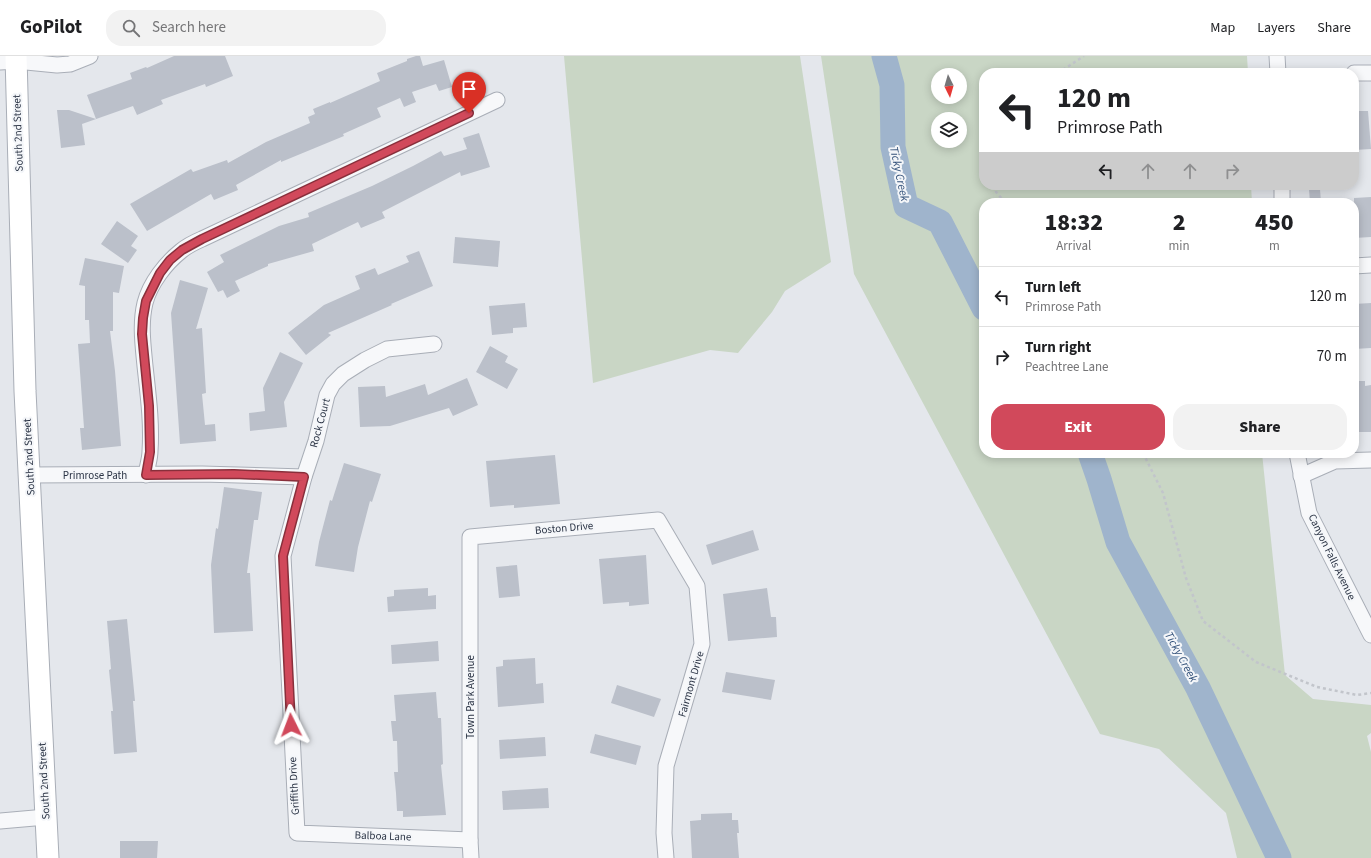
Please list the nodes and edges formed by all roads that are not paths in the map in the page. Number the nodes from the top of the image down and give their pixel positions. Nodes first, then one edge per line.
1 (90, 56) edge
2 (1277, 56) edge
3 (11, 60) edge
4 (1278, 68) edge
5 (1359, 73) edge
6 (1371, 73) edge
7 (497, 100) dead end
8 (1371, 265) edge
9 (1359, 266) edge
10 (434, 344) dead end
11 (1298, 458) edge
12 (1371, 460) edge
13 (30, 475) junction
14 (146, 475) junction
15 (1301, 476) junction
16 (304, 477) junction
17 (658, 520) joint
18 (470, 537) joint
19 (1371, 635) edge
20 (46, 817) junction
21 (0, 821) edge
22 (297, 833) joint
23 (470, 840) junction
24 (48, 858) edge
25 (472, 858) edge
26 (666, 858) edge

1 - 3 street
2 - 4 street
3 - 13 main road, South 2nd Street
5 - 6 street
7 - 14 street
8 - 9 street
10 - 16 street, Rock Court
11 - 15 street, Canyon Falls Avenue
12 - 15 street
13 - 14 street, Primrose Path
13 - 20 main road, South 2nd Street
14 - 16 street, Primrose Path
15 - 19 street, Canyon Falls Avenue
16 - 22 street, Griffith Drive
17 - 18 street, Boston Drive
17 - 26 street, Fairmont Drive
18 - 23 street, Town Park Avenue
20 - 21 street
20 - 24 main road, South 2nd Street
22 - 23 street, Balboa Lane
23 - 25 street, Town Park Avenue

